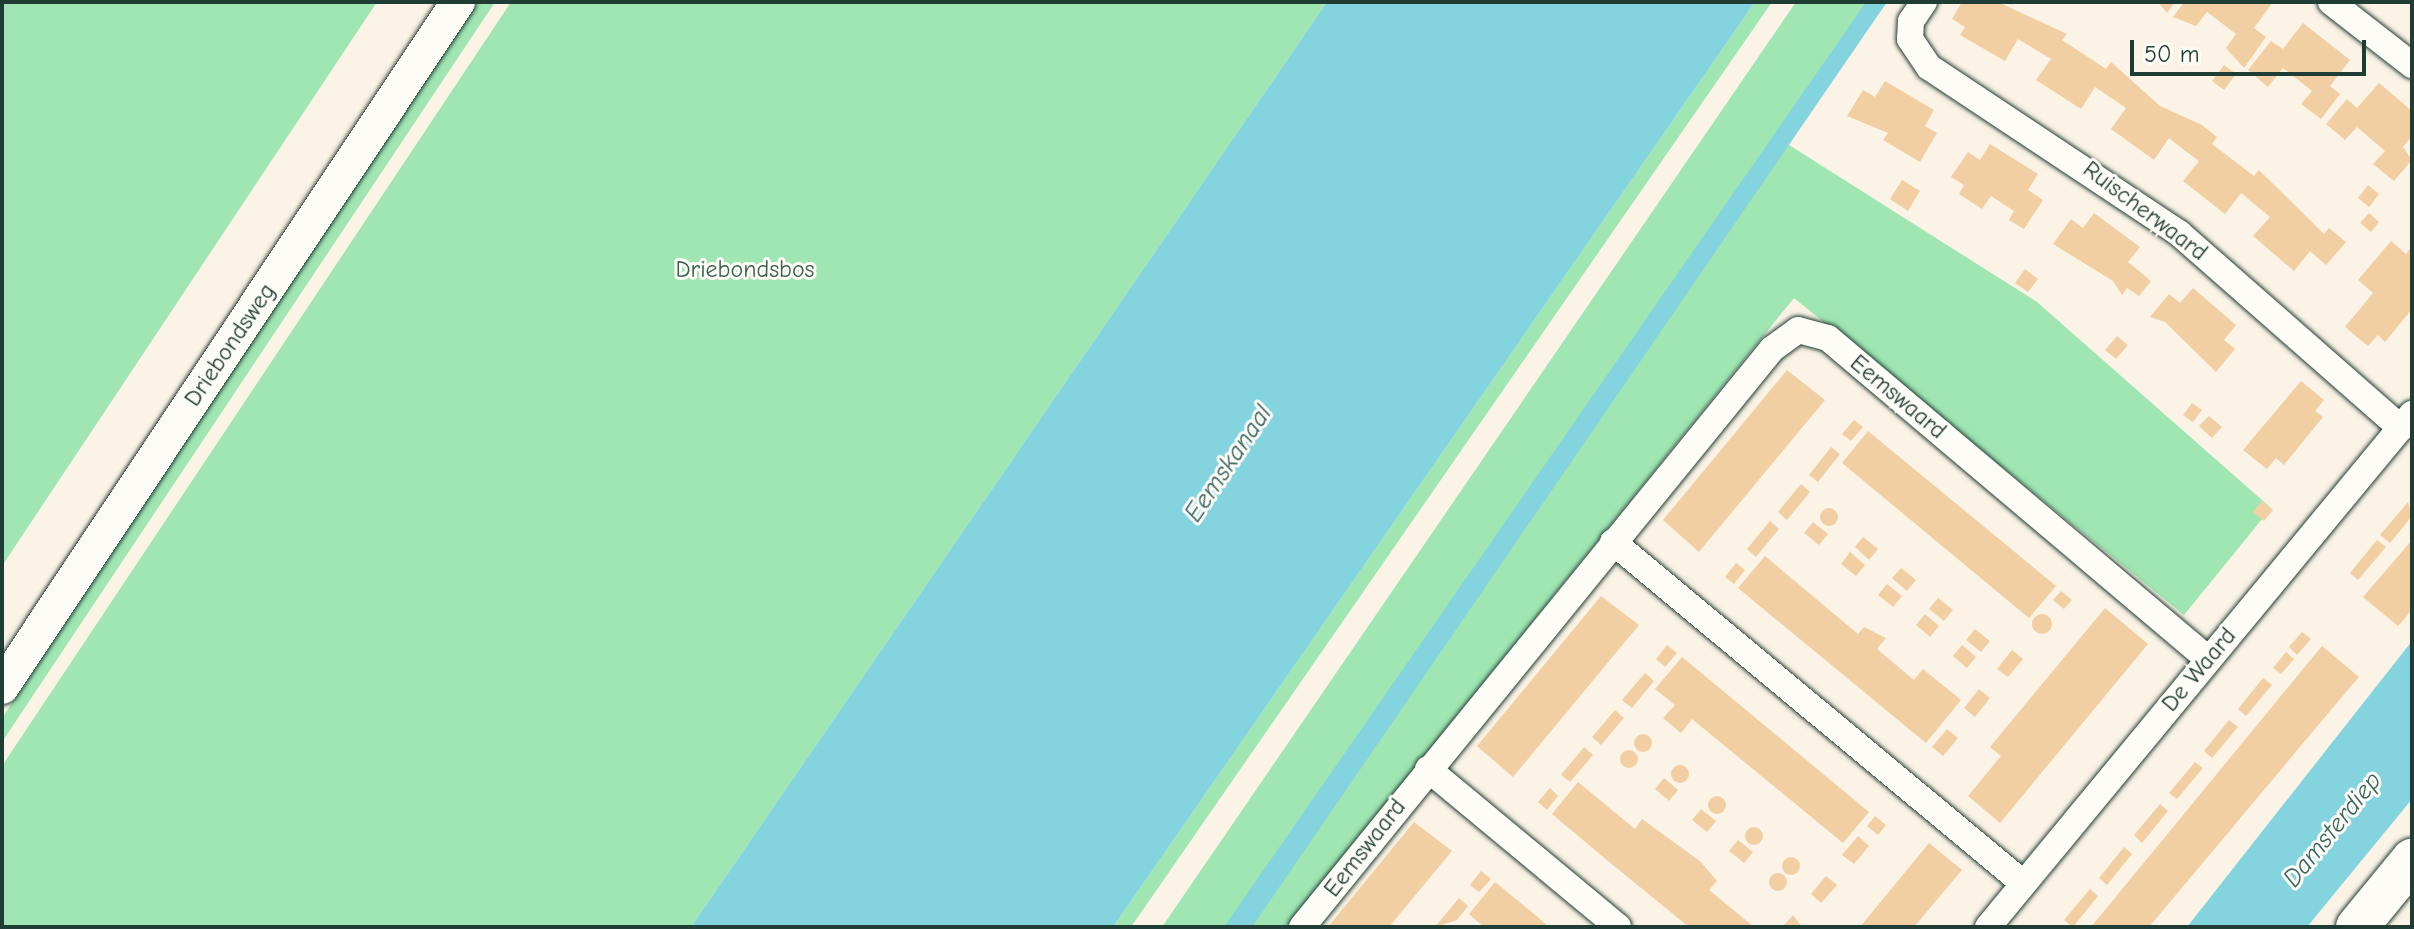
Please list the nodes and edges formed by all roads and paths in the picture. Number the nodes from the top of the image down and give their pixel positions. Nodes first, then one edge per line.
1 (458, 2) edge
2 (1924, 2) edge
3 (2331, 2) edge
4 (2412, 65) edge
5 (2406, 421) edge
6 (1613, 542) junction
7 (2208, 659) junction
8 (2, 687) edge
9 (1428, 769) junction
10 (2412, 860) edge
11 (2023, 883) junction
12 (1302, 927) edge
13 (1618, 927) edge
14 (1988, 927) edge
15 (2357, 927) edge

1 - 8 street, Driebondsweg
2 - 5 street, Ruischerwaard
3 - 4 street
5 - 7 street, De Waard
6 - 7 street, Eemswaard
6 - 9 street, Eemswaard
6 - 11 street
7 - 11 street, De Waard
9 - 12 street, Eemswaard
9 - 13 street
10 - 15 main road
11 - 14 street, De Waard

